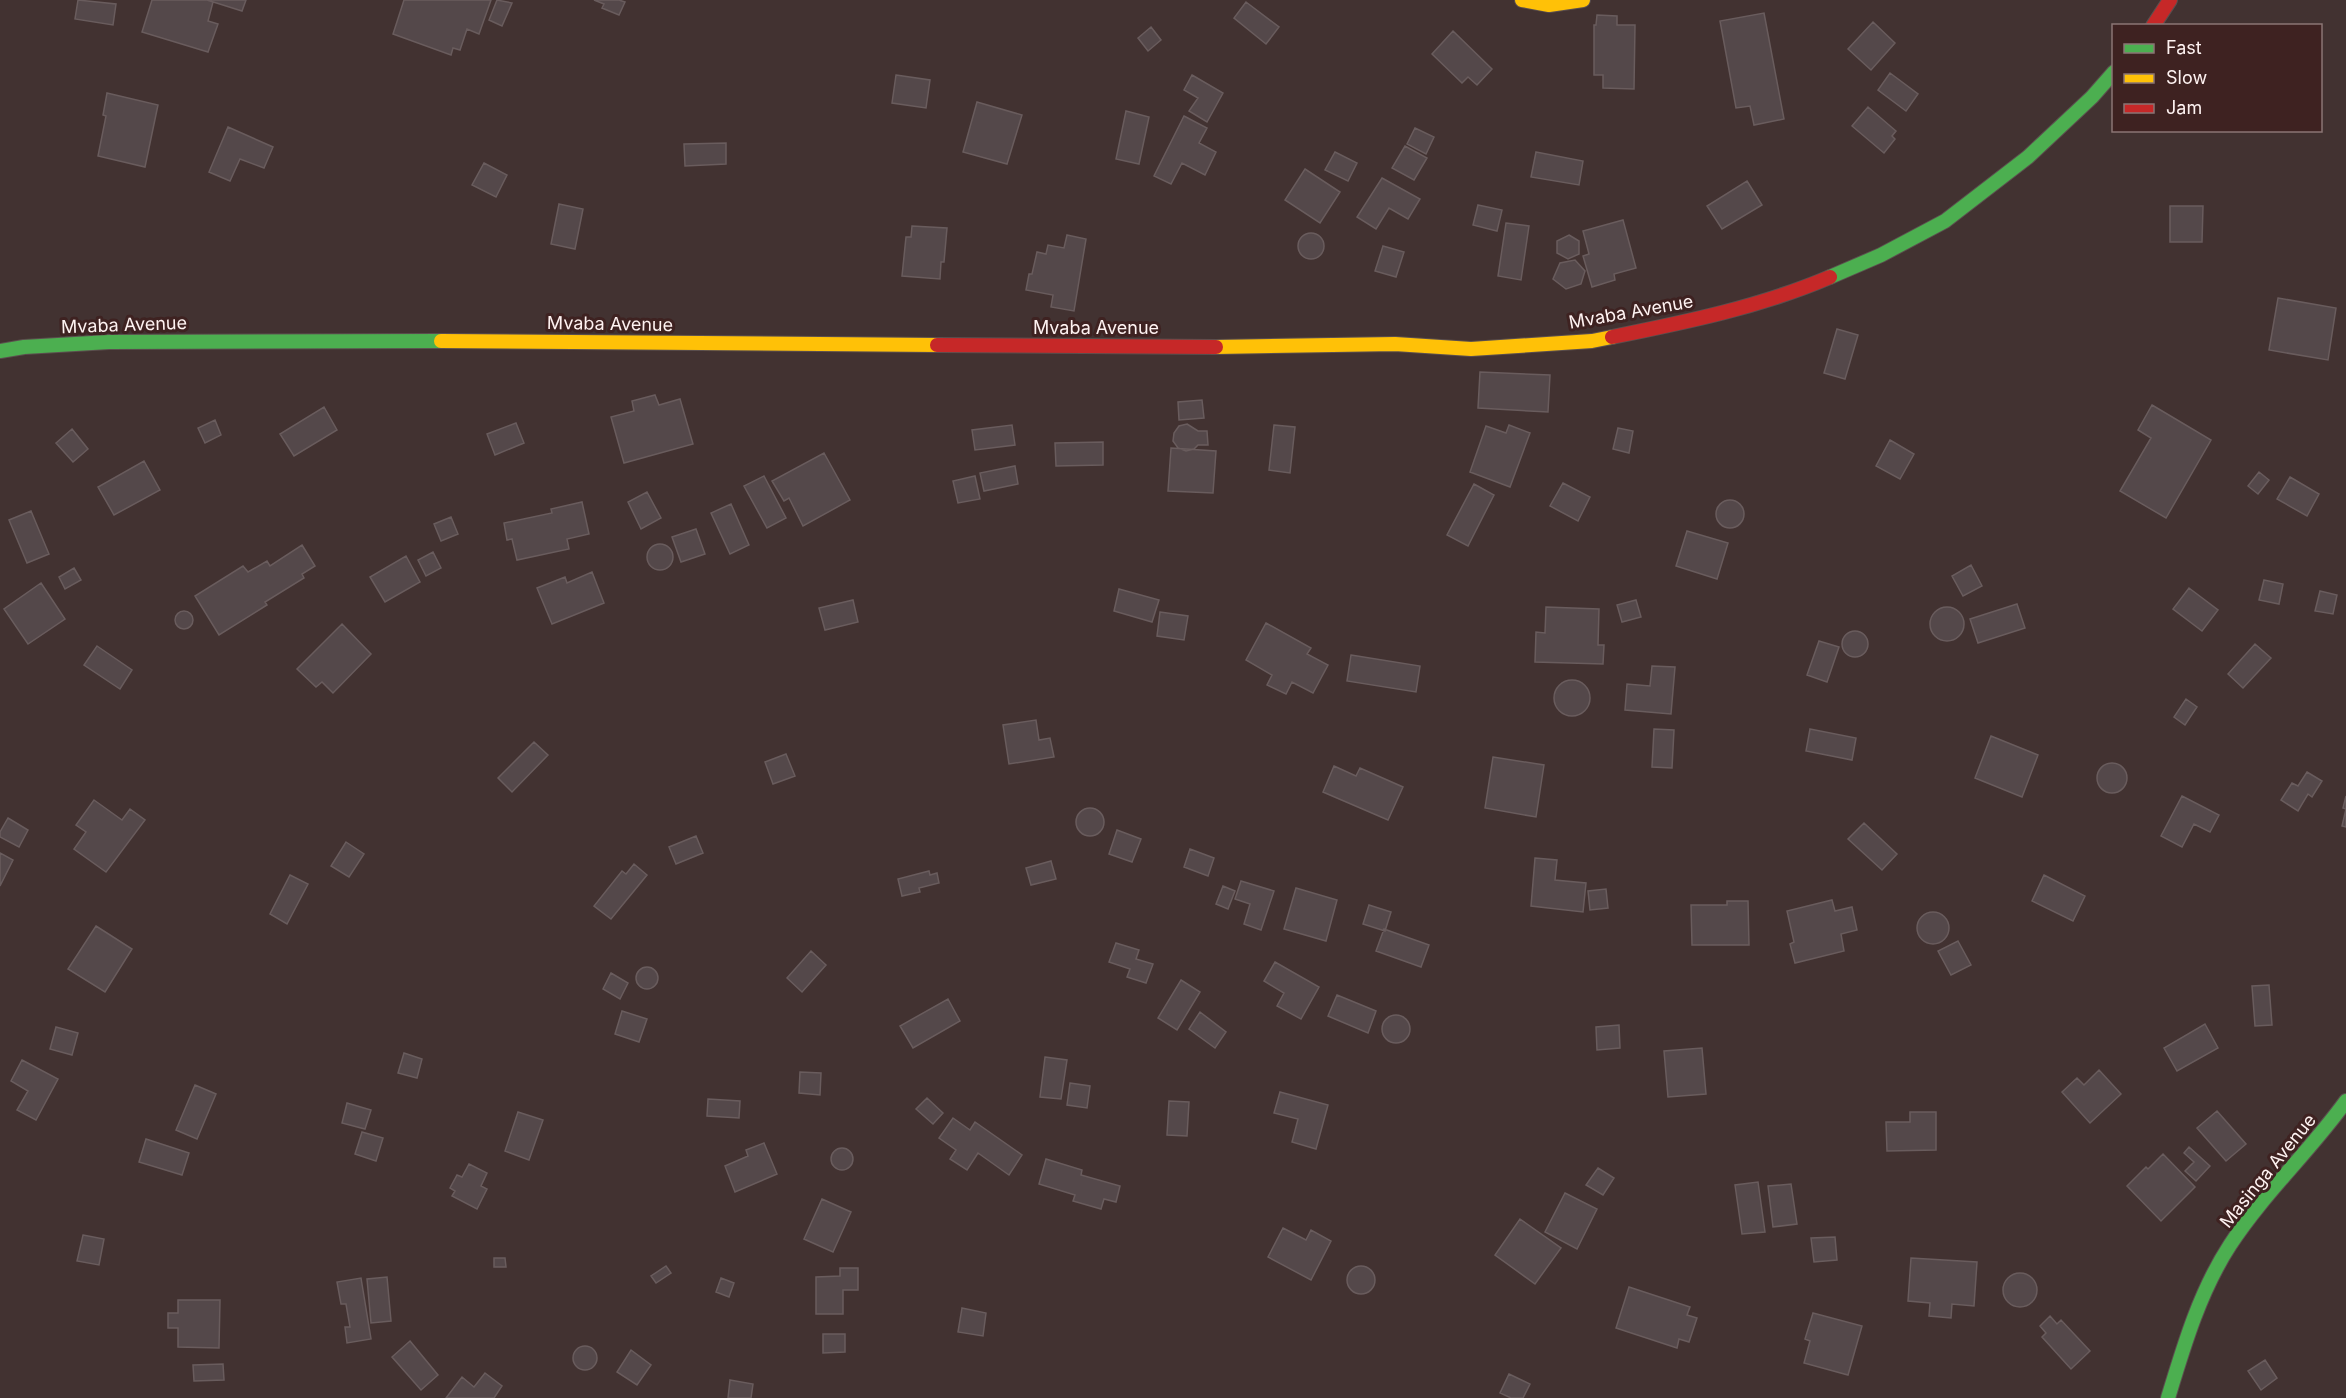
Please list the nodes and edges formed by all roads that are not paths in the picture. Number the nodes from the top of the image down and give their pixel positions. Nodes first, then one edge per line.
1 (1521, 0) edge
2 (1583, 0) edge
3 (2170, 0) edge
4 (2154, 24) edge
5 (2112, 74) edge
6 (0, 351) edge
7 (2346, 1101) edge
8 (2168, 1398) edge

1 - 2 street
3 - 4 street
5 - 6 street, Mvaba Avenue
7 - 8 street, Masinga Avenue

